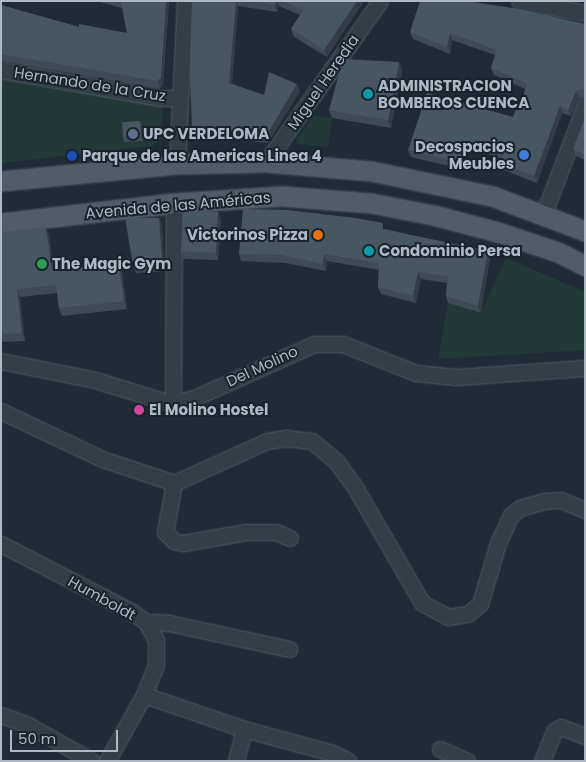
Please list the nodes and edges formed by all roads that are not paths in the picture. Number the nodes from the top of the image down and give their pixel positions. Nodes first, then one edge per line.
1 (185, 1) edge
2 (380, 1) edge
3 (519, 1) edge
4 (585, 13) edge
5 (1, 70) edge
6 (179, 98) junction
7 (585, 106) edge
8 (266, 162) junction
9 (177, 164) junction
10 (1, 181) edge
11 (174, 203) junction
12 (544, 213) junction
13 (1, 223) edge
14 (585, 231) edge
15 (585, 266) edge
16 (1, 361) edge
17 (585, 368) edge
18 (173, 404) junction
19 (1, 411) edge
20 (174, 483) junction
21 (585, 510) edge
22 (290, 538) dead end
23 (1, 544) edge
24 (146, 622) junction
25 (289, 649) dead end
26 (144, 696) junction
27 (1, 715) edge
28 (244, 729) junction
29 (585, 736) edge
30 (440, 750) dead end
31 (92, 761) edge
32 (107, 761) edge
33 (236, 761) edge
34 (348, 761) edge
35 (467, 761) edge
36 (542, 761) edge

1 - 6 street
2 - 8 street, Miguel Heredia
3 - 4 street
5 - 6 street, Hernando de la Cruz
6 - 9 street
7 - 12 street
8 - 9 main road
8 - 12 main road
9 - 10 main road
11 - 13 main road, Avenida de las Américas
11 - 15 main road, Avenida de las Américas
11 - 18 street
12 - 14 main road
16 - 18 street
17 - 18 street, Del Molino
19 - 20 street
20 - 21 street
20 - 22 street
23 - 24 street, Humboldt
24 - 25 street
24 - 26 street, Humboldt
26 - 28 street
26 - 32 street, Humboldt
27 - 31 street
28 - 33 street
28 - 34 street
29 - 36 street
30 - 35 street

